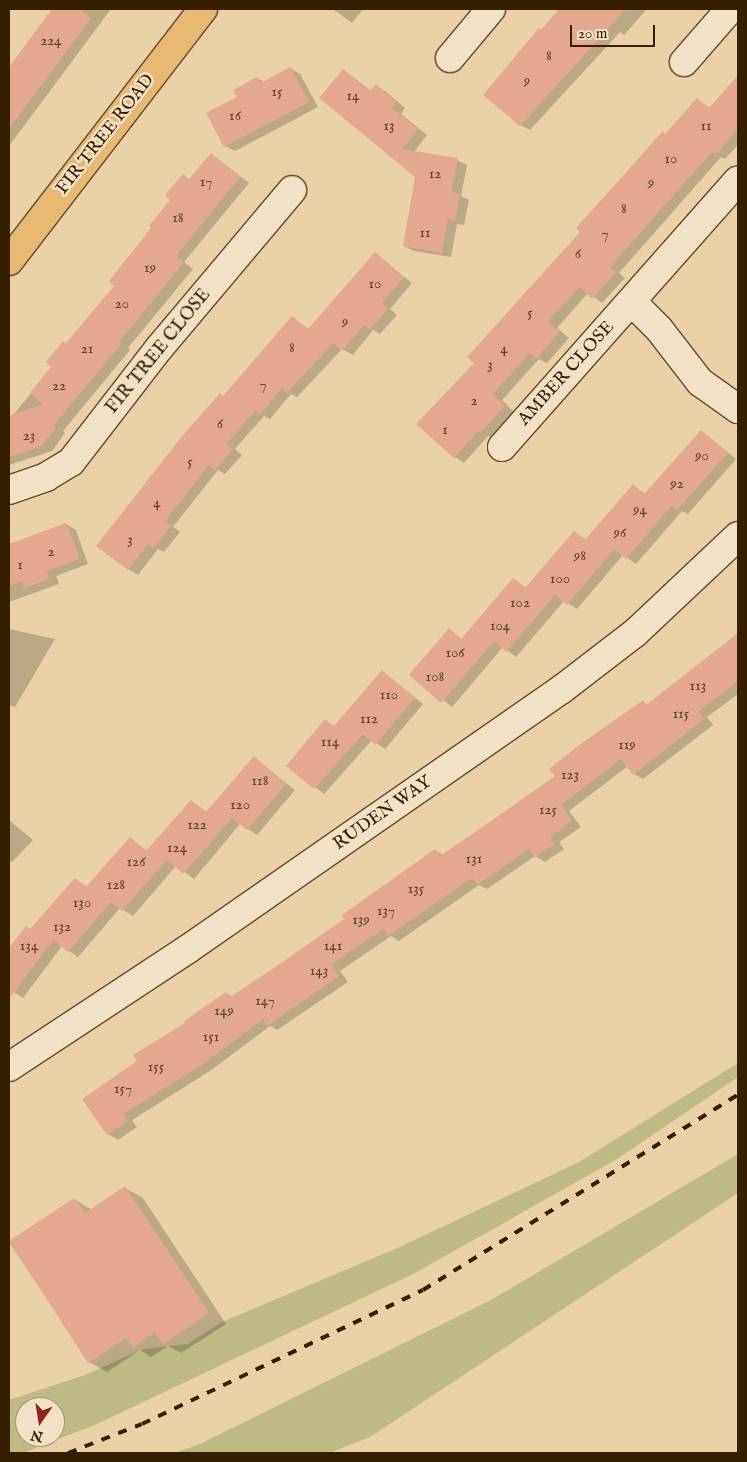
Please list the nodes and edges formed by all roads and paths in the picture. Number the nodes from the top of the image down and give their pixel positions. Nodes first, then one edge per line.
1 (203, 9) edge
2 (491, 9) edge
3 (730, 9) edge
4 (450, 58) dead end
5 (684, 62) dead end
6 (738, 180) edge
7 (292, 190) dead end
8 (9, 260) edge
9 (632, 302) junction
10 (738, 409) edge
11 (502, 446) dead end
12 (9, 490) edge
13 (738, 536) edge
14 (9, 1067) edge

1 - 8 main road, FIR TREE ROAD
2 - 4 street
3 - 5 street
6 - 9 street, AMBER CLOSE
7 - 12 street, FIR TREE CLOSE
9 - 10 street
9 - 11 street, AMBER CLOSE
13 - 14 street, RUDEN WAY

